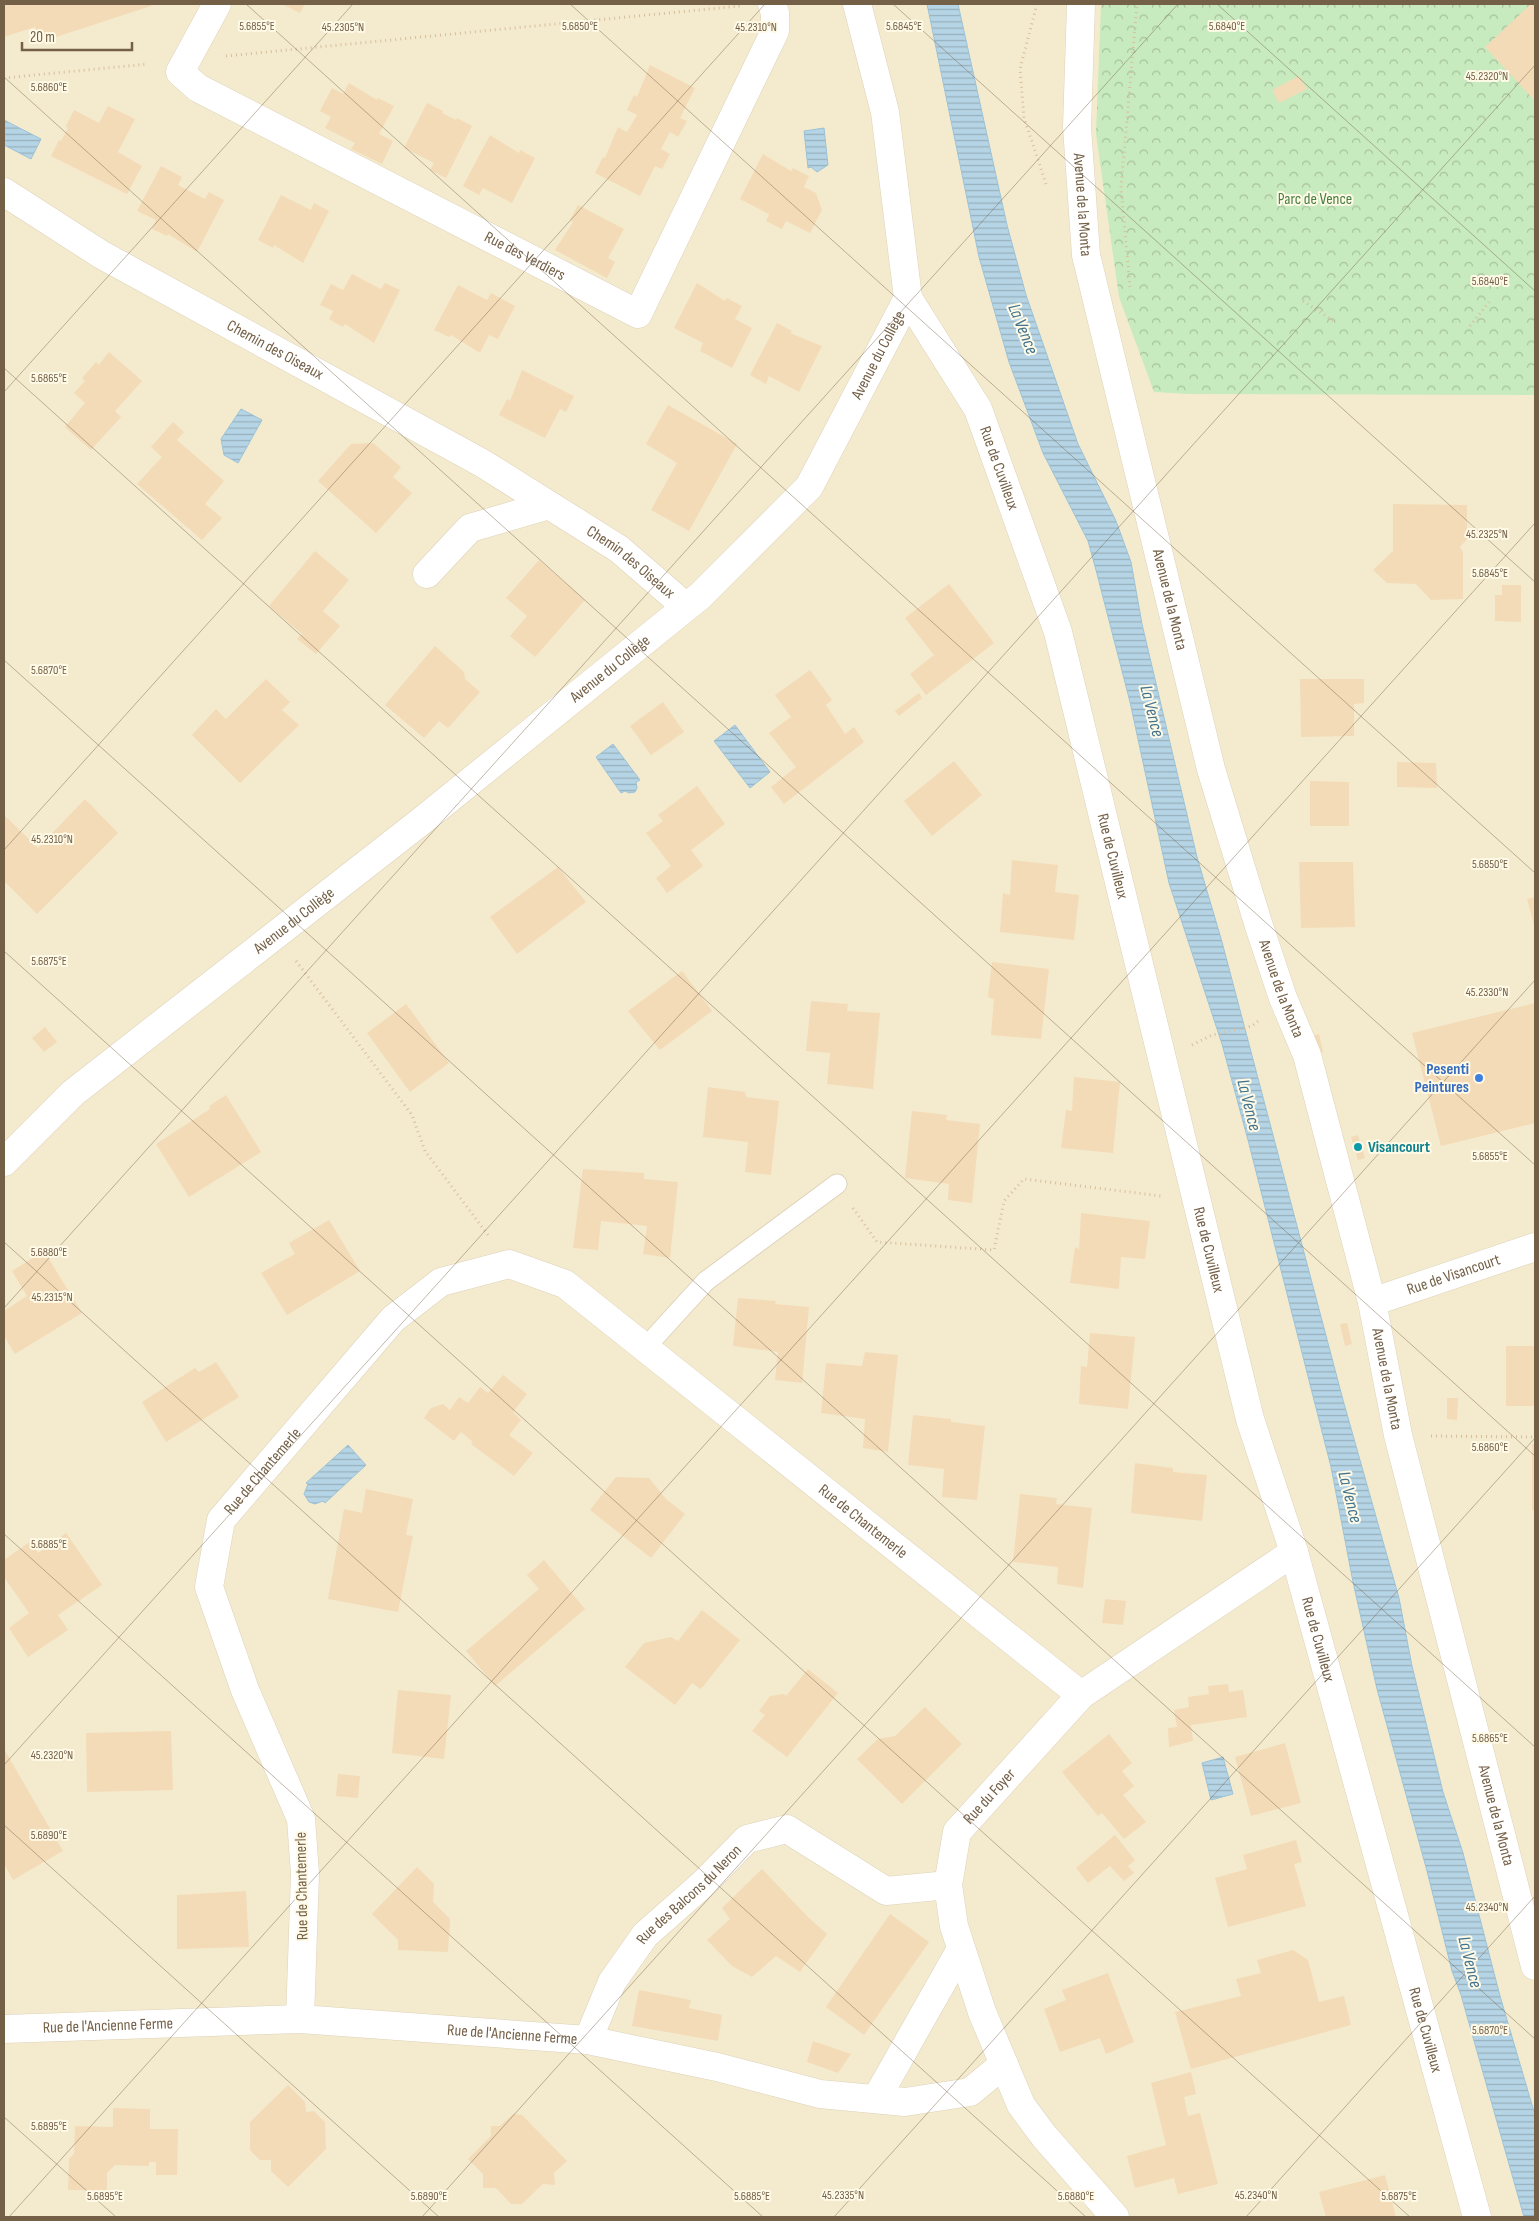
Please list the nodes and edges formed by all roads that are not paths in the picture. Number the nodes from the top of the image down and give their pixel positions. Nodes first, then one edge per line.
1 (217, 4) edge
2 (857, 4) edge
3 (1080, 4) edge
4 (760, 5) edge
5 (4, 192) edge
6 (908, 298) junction
7 (549, 505) junction
8 (426, 574) dead end
9 (685, 606) junction
10 (4, 1162) edge
11 (837, 1184) road end
12 (1535, 1247) edge
13 (1372, 1302) junction
14 (646, 1348) junction
15 (1294, 1552) junction
16 (1081, 1695) junction
17 (948, 1885) junction
18 (961, 1949) junction
19 (1535, 1966) edge
20 (300, 2019) junction
21 (4, 2029) edge
22 (588, 2040) junction
23 (1004, 2064) junction
24 (876, 2099) junction
25 (1115, 2217) edge
26 (1477, 2217) edge

1 - 4 street, Rue des Verdiers
2 - 6 street, Avenue du Collège
3 - 13 street, Avenue de la Monta
5 - 7 street, Chemin des Oiseaux
6 - 9 street, Avenue du Collège
6 - 15 street, Rue de Cuvilleux
7 - 8 street
7 - 9 street, Chemin des Oiseaux
9 - 10 street, Avenue du Collège
11 - 14 lane
12 - 13 street, Rue de Visancourt
13 - 19 street, Avenue de la Monta
14 - 16 street, Rue de Chantemerle
14 - 20 street, Rue de Chantemerle
15 - 16 street, Rue du Foyer
15 - 26 street, Rue de Cuvilleux
16 - 17 street, Rue du Foyer
17 - 18 street, Rue du Foyer
17 - 22 street, Rue des Balcons du Neron
18 - 23 street, Rue du Foyer
18 - 24 street
20 - 21 street, Rue de l'Ancienne Ferme
20 - 22 street, Rue de l'Ancienne Ferme
22 - 24 street, Rue de l'Ancienne Ferme
23 - 24 street, Rue de l'Ancienne Ferme
23 - 25 street, Rue du Foyer

